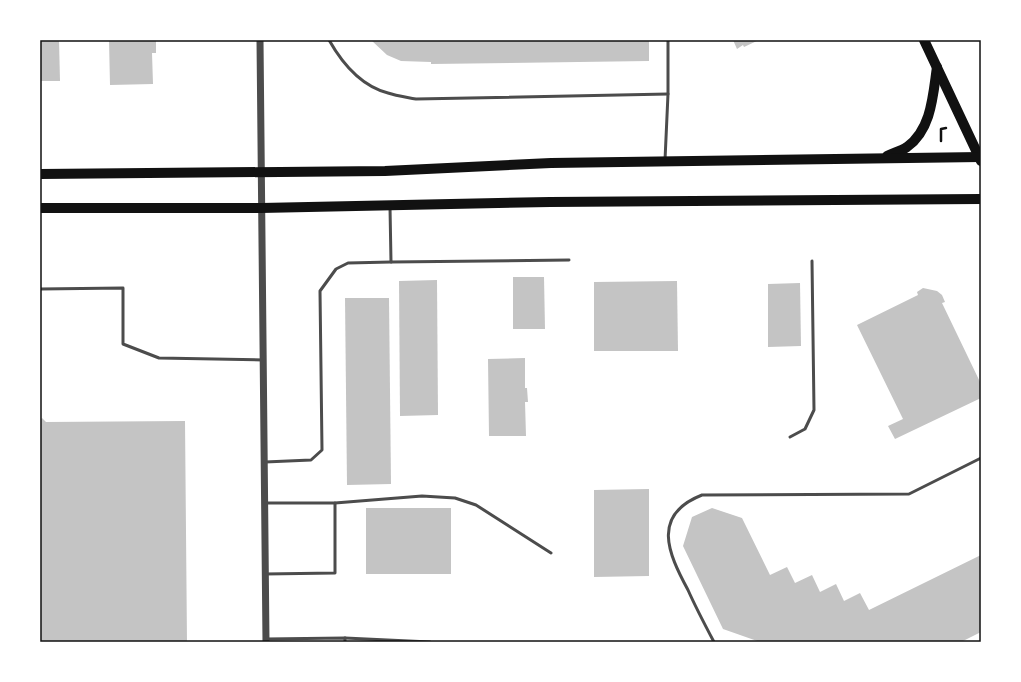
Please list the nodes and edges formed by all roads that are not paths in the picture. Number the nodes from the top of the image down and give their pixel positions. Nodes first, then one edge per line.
1 (260, 40) edge
2 (329, 40) edge
3 (668, 40) edge
4 (924, 40) edge
5 (937, 67) junction
6 (668, 94) junction
7 (883, 158) junction
8 (980, 158) edge
9 (665, 161) junction
10 (260, 172) junction
11 (40, 174) edge
12 (981, 199) edge
13 (390, 205) junction
14 (40, 208) edge
15 (261, 208) junction
16 (569, 260) dead end
17 (812, 261) dead end
18 (391, 262) junction
19 (40, 288) edge
20 (264, 360) junction
21 (790, 437) dead end
22 (981, 458) edge
23 (265, 462) junction
24 (264, 503) junction
25 (335, 503) junction
26 (551, 553) dead end
27 (265, 574) junction
28 (345, 640) edge
29 (266, 641) edge
30 (430, 642) edge
31 (714, 642) edge

1 - 10 street
2 - 6 lane
3 - 6 lane
4 - 5 main road
5 - 7 main road
5 - 8 main road
6 - 9 lane
7 - 8 main road
7 - 9 main road
9 - 10 main road
10 - 11 main road
10 - 15 street
12 - 13 main road
13 - 15 main road
13 - 18 lane
14 - 15 main road
15 - 20 street
16 - 18 lane
17 - 21 lane
18 - 23 lane
19 - 20 lane
20 - 23 street
22 - 31 lane
23 - 24 street
24 - 25 lane
24 - 27 street
25 - 26 lane
25 - 27 lane
27 - 29 street
28 - 29 lane
28 - 30 lane

